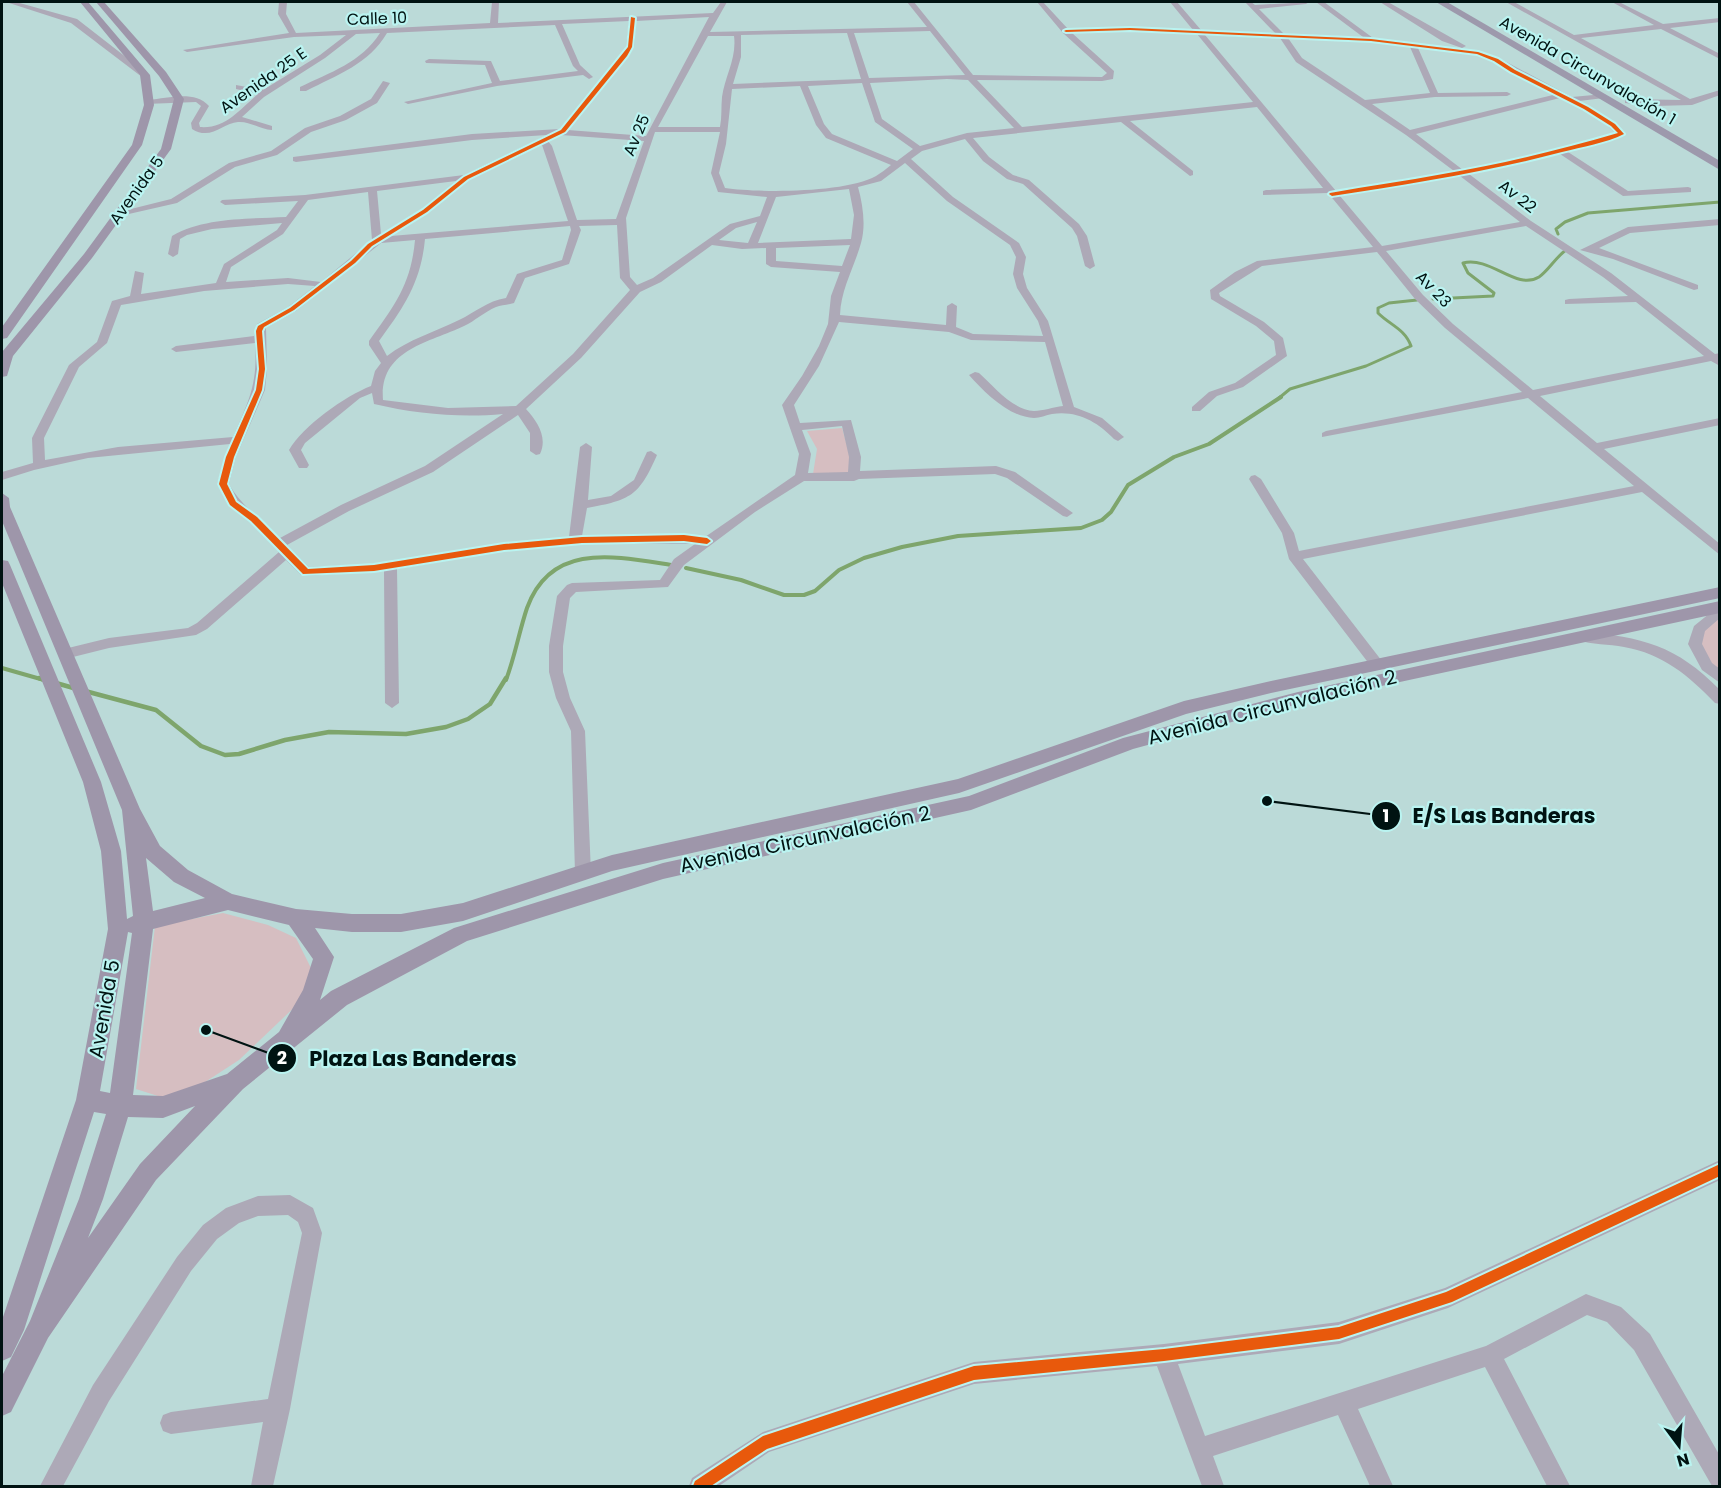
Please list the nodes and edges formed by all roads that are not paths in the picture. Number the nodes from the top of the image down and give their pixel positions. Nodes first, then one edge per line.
1 (10, 2) edge
2 (84, 2) edge
3 (100, 2) edge
4 (283, 2) edge
5 (495, 2) edge
6 (710, 2) edge
7 (724, 2) edge
8 (911, 2) edge
9 (1040, 2) edge
10 (1174, 2) edge
11 (1306, 2) edge
12 (1320, 2) edge
13 (1384, 2) edge
14 (1441, 2) edge
15 (1458, 2) edge
16 (1510, 2) edge
17 (1615, 2) edge
18 (1251, 4) edge
19 (715, 13) junction
20 (633, 18) junction
21 (1719, 20) edge
22 (557, 21) junction
23 (494, 24) junction
24 (1663, 26) junction
25 (933, 29) junction
26 (850, 30) junction
27 (1066, 31) junction
28 (354, 32) junction
29 (384, 32) junction
30 (1199, 32) junction
31 (737, 33) junction
32 (705, 34) junction
33 (294, 35) junction
34 (1283, 37) junction
35 (1573, 37) junction
36 (1371, 40) junction
37 (1413, 45) junction
38 (187, 50) dead end
39 (1478, 53) junction
40 (1719, 57) edge
41 (429, 61) dead end
42 (583, 73) junction
43 (145, 75) junction
44 (867, 79) junction
45 (972, 79) junction
46 (386, 83) dead end
47 (497, 84) junction
48 (803, 84) junction
49 (239, 87) dead end
50 (731, 87) junction
51 (303, 89) dead end
52 (596, 91) junction
53 (1719, 92) edge
54 (265, 93) junction
55 (1507, 94) dead end
56 (1435, 95) junction
57 (1561, 95) junction
58 (1460, 96) junction
59 (1601, 96) junction
60 (179, 99) junction
61 (1571, 100) junction
62 (1628, 101) junction
63 (148, 102) junction
64 (408, 102) dead end
65 (1692, 103) junction
66 (1258, 104) junction
67 (1363, 104) junction
68 (1663, 105) junction
69 (1490, 111) junction
70 (1649, 113) junction
71 (1122, 118) junction
72 (236, 119) junction
73 (269, 128) dead end
74 (723, 129) junction
75 (1020, 130) junction
76 (563, 131) junction
77 (1409, 132) junction
78 (650, 135) junction
79 (967, 136) junction
80 (543, 141) junction
81 (919, 149) junction
82 (1563, 152) junction
83 (1719, 154) edge
84 (296, 159) dead end
85 (901, 162) junction
86 (1719, 166) edge
87 (1190, 173) dead end
88 (1465, 173) junction
89 (466, 178) junction
90 (853, 186) junction
91 (372, 188) junction
92 (1688, 190) dead end
93 (1330, 192) junction
94 (1266, 193) dead end
95 (773, 194) junction
96 (305, 198) junction
97 (225, 202) dead end
98 (120, 213) junction
99 (761, 218) junction
100 (290, 220) junction
101 (621, 222) junction
102 (1719, 222) edge
103 (572, 223) junction
104 (1528, 223) junction
105 (420, 236) junction
106 (377, 240) junction
107 (709, 242) junction
108 (857, 242) junction
109 (752, 246) junction
110 (771, 246) junction
111 (1590, 248) junction
112 (1379, 249) junction
113 (173, 254) dead end
114 (1576, 255) junction
115 (1090, 266) dead end
116 (846, 269) junction
117 (139, 273) dead end
118 (323, 285) junction
119 (220, 286) junction
120 (1694, 287) dead end
121 (636, 290) junction
122 (135, 298) junction
123 (1639, 299) junction
124 (1569, 302) dead end
125 (952, 306) dead end
126 (834, 318) junction
127 (951, 329) junction
128 (2, 335) edge
129 (260, 339) junction
130 (1050, 339) junction
131 (176, 349) dead end
132 (1718, 358) edge
133 (386, 362) junction
134 (2, 373) edge
135 (975, 375) dead end
136 (375, 388) junction
137 (1530, 393) junction
138 (519, 409) junction
139 (1069, 409) junction
140 (1196, 409) dead end
141 (1719, 420) edge
142 (796, 427) junction
143 (1326, 435) dead end
144 (1118, 437) dead end
145 (238, 440) junction
146 (586, 447) dead end
147 (1595, 447) junction
148 (536, 451) dead end
149 (651, 455) dead end
150 (39, 464) junction
151 (303, 465) dead end
152 (2, 476) edge
153 (801, 477) junction
154 (854, 477) junction
155 (1255, 479) dead end
156 (1644, 488) junction
157 (2, 498) edge
158 (581, 505) junction
159 (1067, 513) dead end
160 (575, 541) junction
161 (707, 541) junction
162 (284, 548) junction
163 (1719, 551) edge
164 (1294, 556) junction
165 (2, 565) edge
166 (390, 565) junction
167 (1719, 592) edge
168 (1719, 609) edge
169 (1582, 637) junction
170 (65, 654) junction
171 (1378, 664) junction
172 (1719, 678) edge
173 (1719, 699) edge
174 (392, 703) dead end
175 (131, 810) junction
176 (583, 873) junction
177 (228, 902) junction
178 (296, 918) junction
179 (144, 922) junction
180 (118, 930) junction
181 (284, 1041) junction
182 (235, 1081) junction
183 (87, 1100) junction
184 (120, 1107) junction
185 (1719, 1170) edge
186 (39, 1329) junction
187 (6, 1339) edge
188 (1164, 1355) junction
189 (1490, 1355) junction
190 (2, 1403) edge
191 (1344, 1404) junction
192 (279, 1409) junction
193 (171, 1423) dead end
194 (1199, 1449) junction
195 (1719, 1479) edge
196 (51, 1486) edge
197 (262, 1486) edge
198 (700, 1486) edge
199 (1213, 1486) edge
200 (1382, 1486) edge
201 (1560, 1486) edge

1 - 43 street
2 - 43 main road
3 - 60 main road
4 - 33 street
5 - 23 street
6 - 19 street
7 - 19 street, Av 25
8 - 25 street
9 - 27 street
10 - 30 street, Av 23
11 - 18 street
12 - 36 street
13 - 39 street
14 - 59 highway, Avenida Circunvalación 1
15 - 62 highway, Avenida Circunvalación 1
16 - 35 street
17 - 24 street
18 - 34 street, Av 22
19 - 20 street, Calle 10
19 - 32 street, Av 25
20 - 22 street, Calle 10
20 - 52 street
21 - 24 street
22 - 23 street, Calle 10
22 - 42 street
23 - 29 street, Calle 10
24 - 35 street
24 - 40 street
25 - 26 street
25 - 45 street
26 - 31 street
26 - 44 street
27 - 30 street
27 - 45 street
28 - 29 street, Calle 10
28 - 33 street, Calle 10
28 - 54 street, Avenida 25 E
29 - 51 street
30 - 34 street
30 - 66 street, Av 23
31 - 32 street
31 - 50 street
32 - 78 street, Av 25
33 - 38 street, Calle 10
34 - 36 street
34 - 67 street, Av 22
35 - 65 street
36 - 37 street
37 - 39 street
37 - 56 street
39 - 57 street
41 - 47 street
42 - 47 street
42 - 52 street
43 - 63 main road, Avenida 5
44 - 45 street
44 - 48 street
44 - 81 street
45 - 75 street
46 - 98 street
47 - 64 street
48 - 50 street
48 - 85 street
49 - 54 street
50 - 74 street
52 - 76 street
53 - 65 street
54 - 72 street, Avenida 25 E
55 - 58 street
56 - 58 street
56 - 67 street
57 - 61 street
57 - 69 street
58 - 69 street
59 - 61 street
59 - 86 highway, Avenida Circunvalación 1
60 - 63 street, Avenida 25 E
60 - 72 street, Avenida 25 E
60 - 98 main road, Avenida 5
61 - 82 street
62 - 68 street
62 - 70 highway, Avenida Circunvalación 1
63 - 128 main road, Avenida 5
65 - 68 street
66 - 71 street
66 - 93 street, Av 23
67 - 77 street, Av 22
68 - 70 street
69 - 77 street
70 - 83 highway, Avenida Circunvalación 1
71 - 75 street
71 - 87 street
72 - 73 street
74 - 78 street
74 - 95 street
75 - 79 street
76 - 78 street
76 - 80 street
76 - 84 street
77 - 88 street, Av 22
78 - 101 street, Av 25
79 - 81 street
79 - 115 street
80 - 89 street
80 - 103 street
81 - 85 street
82 - 88 street
82 - 92 street
85 - 90 street
85 - 130 street
88 - 93 street
88 - 104 street, Av 22
89 - 91 street
89 - 106 street
90 - 95 street
90 - 108 street
91 - 96 street
91 - 106 street
93 - 94 street
93 - 112 street, Av 23
95 - 99 street
96 - 97 street
96 - 100 street
98 - 134 main road, Avenida 5
99 - 107 street
99 - 109 street
100 - 113 street
100 - 119 street
101 - 103 street
101 - 121 street, Av 25
102 - 111 street
103 - 105 street
103 - 133 street
104 - 112 street
104 - 114 street, Av 22
105 - 106 street
105 - 133 street
106 - 118 street
107 - 109 street
107 - 121 street
108 - 110 street
108 - 116 street
109 - 110 street
110 - 116 street
111 - 114 street
111 - 120 street
112 - 137 street, Av 23
112 - 140 street
114 - 123 street, Av 22
116 - 126 street
117 - 122 street
118 - 119 street
118 - 129 street
119 - 122 street
121 - 138 street
122 - 150 street
123 - 124 street
123 - 132 street, Av 22
125 - 127 street
126 - 127 street
126 - 142 street
127 - 130 street
129 - 131 street
129 - 145 street
130 - 139 street
132 - 137 street
133 - 136 street
135 - 139 street
136 - 138 street
136 - 151 street
137 - 143 street
137 - 147 street, Av 23
138 - 148 street
138 - 162 street
139 - 144 street
141 - 147 street
142 - 153 street
142 - 154 street
145 - 150 street
145 - 162 street
146 - 158 street
147 - 156 street, Av 23
149 - 158 street
150 - 152 street
153 - 154 street
153 - 161 street
154 - 159 street
155 - 164 street
156 - 163 street, Av 23
156 - 164 street
157 - 170 main road, Avenida 5
158 - 160 street
160 - 161 street
160 - 166 street
161 - 176 street
162 - 166 street
162 - 170 street
164 - 171 street
165 - 180 main road, Avenida 5
166 - 174 street
167 - 171 main road, Avenida Circunvalación 2
168 - 169 main road, Avenida Circunvalación 2
168 - 172 street
169 - 173 street
169 - 181 main road, Avenida Circunvalación 2
170 - 175 main road, Avenida 5
171 - 176 main road, Avenida Circunvalación 2
175 - 177 main road, Avenida Circunvalación 2
175 - 179 main road, Avenida 5
176 - 178 main road, Avenida Circunvalación 2
177 - 178 main road, Avenida Circunvalación 2
177 - 179 main road
178 - 181 main road
179 - 180 main road
179 - 184 main road, Avenida 5
180 - 183 main road, Avenida 5
181 - 182 main road, Avenida Circunvalación 2
182 - 184 main road
182 - 186 main road, Avenida Circunvalación 2
183 - 184 main road
183 - 187 main road, Avenida 5
184 - 186 main road, Avenida 5
185 - 188 street
186 - 190 main road
188 - 194 street
188 - 198 street
189 - 191 street
189 - 195 street
189 - 201 street
191 - 194 street
191 - 200 street
192 - 193 street
192 - 196 street
192 - 197 street
194 - 199 street

